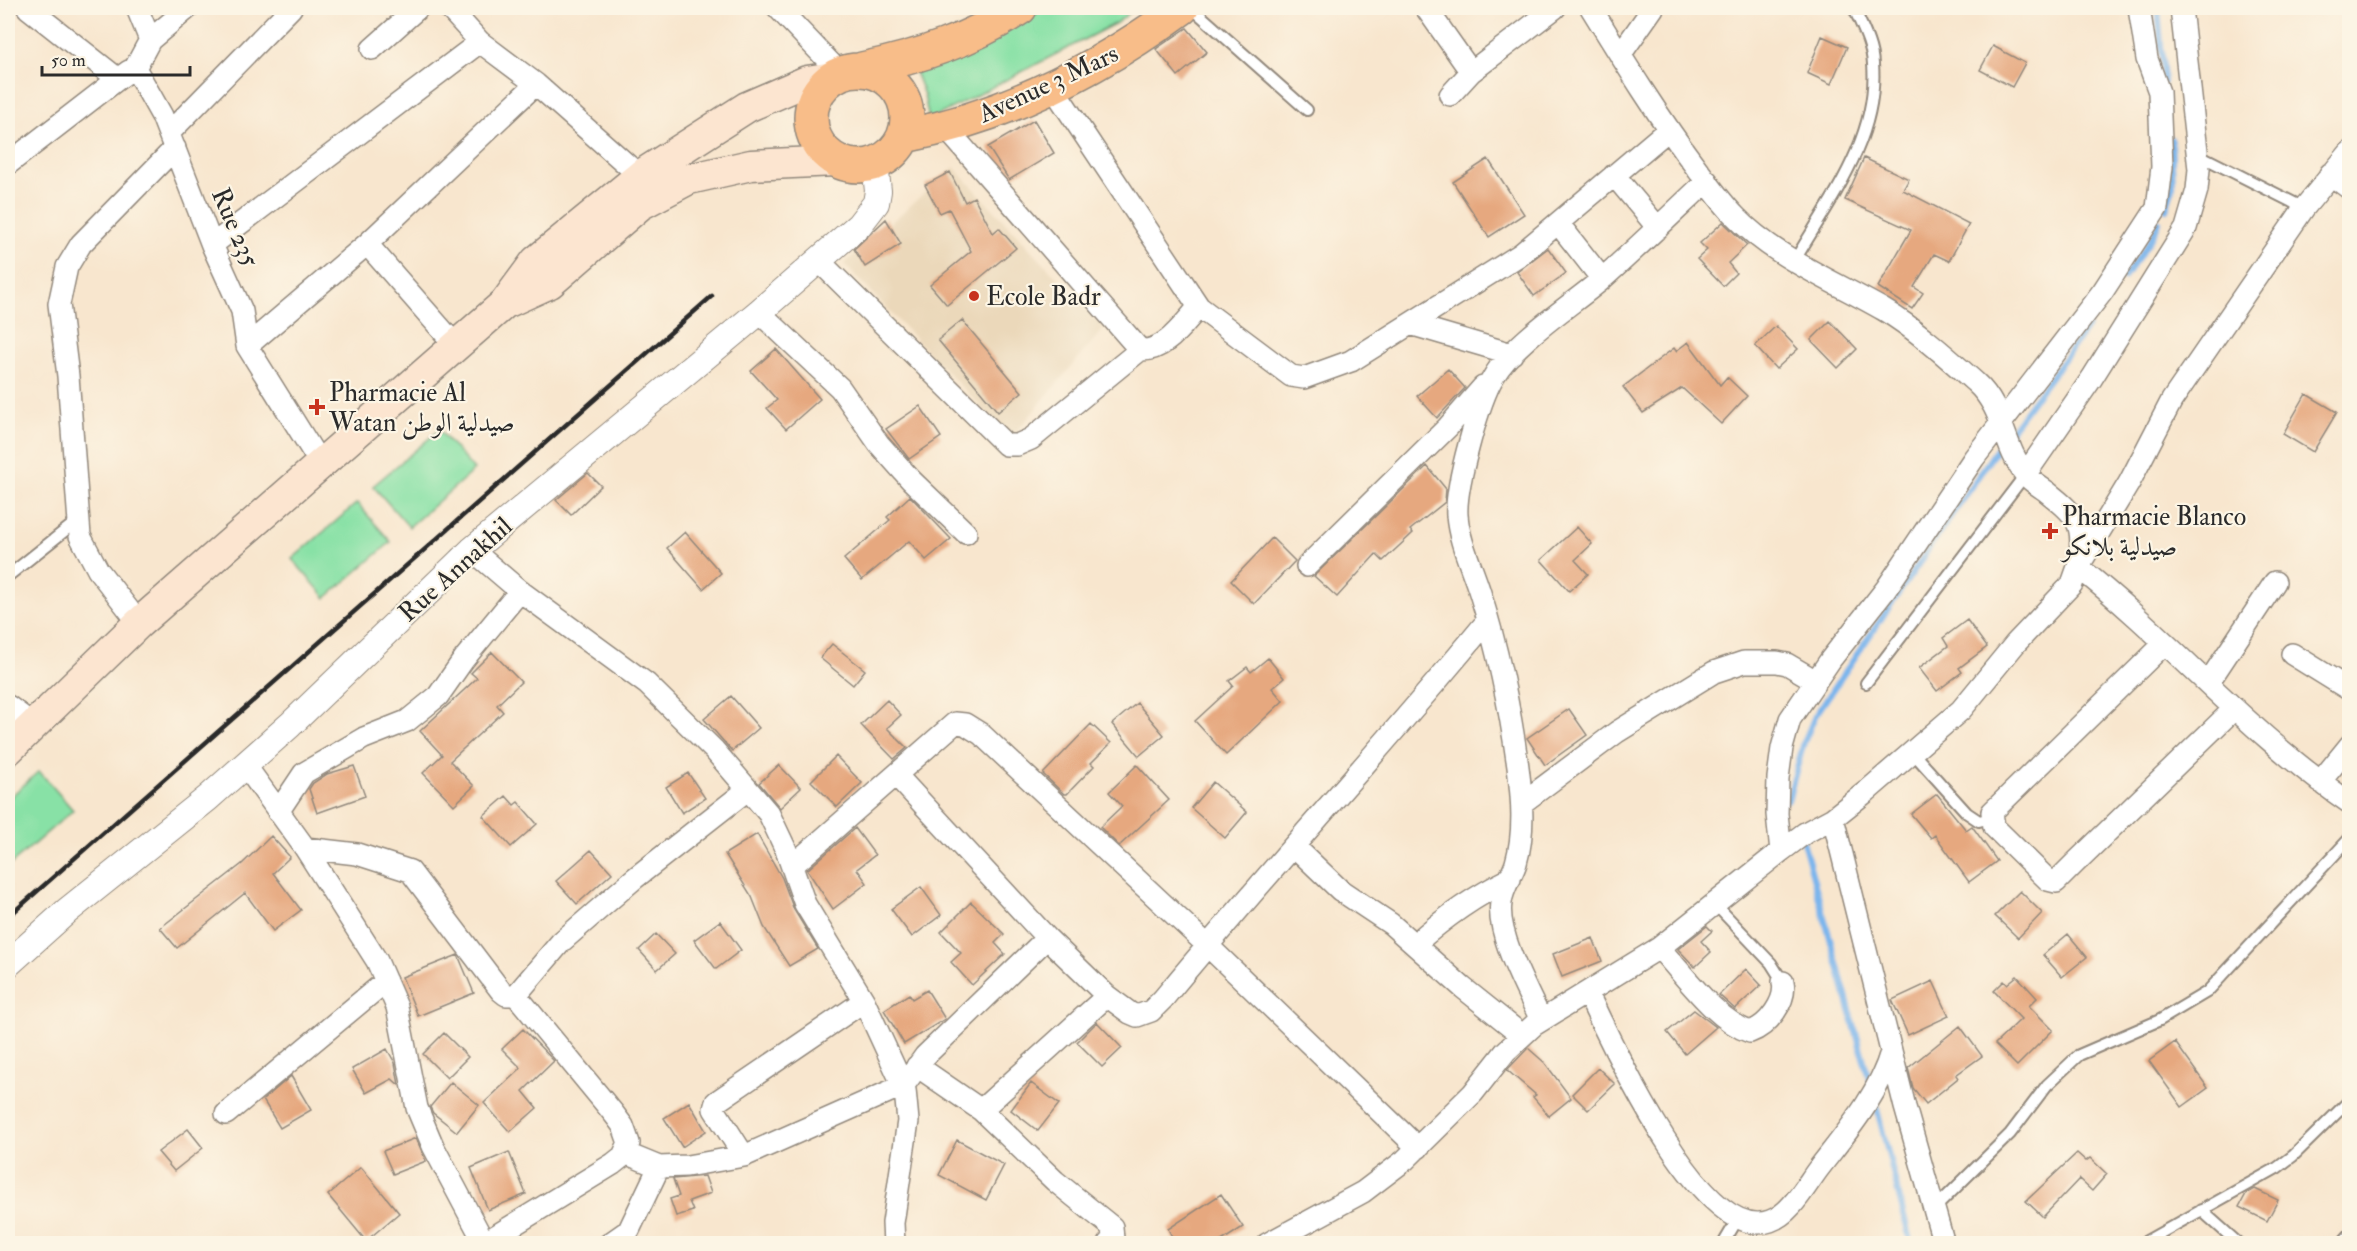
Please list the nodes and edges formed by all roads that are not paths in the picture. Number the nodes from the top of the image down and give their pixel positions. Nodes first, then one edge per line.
1 (28, 8) edge
2 (137, 8) edge
3 (188, 8) edge
4 (291, 8) edge
5 (418, 8) edge
6 (449, 8) edge
7 (778, 8) edge
8 (1020, 8) edge
9 (1182, 8) edge
10 (1192, 8) edge
11 (1426, 8) edge
12 (1556, 8) edge
13 (1591, 8) edge
14 (1653, 8) edge
15 (1854, 8) edge
16 (2139, 8) edge
17 (2181, 8) edge
18 (150, 40) junction
19 (480, 42) junction
20 (372, 49) dead end
21 (1620, 55) junction
22 (1471, 72) junction
23 (126, 73) junction
24 (845, 73) junction
25 (536, 84) junction
26 (1052, 86) junction
27 (1450, 95) dead end
28 (1307, 110) dead end
29 (946, 128) junction
30 (1668, 130) junction
31 (904, 136) junction
32 (172, 140) junction
33 (2349, 152) edge
34 (2197, 154) junction
35 (836, 161) junction
36 (8, 164) edge
37 (875, 164) junction
38 (2330, 174) junction
39 (1614, 175) junction
40 (1707, 182) junction
41 (650, 185) junction
42 (2349, 189) edge
43 (2304, 208) junction
44 (1558, 223) junction
45 (1658, 228) junction
46 (367, 244) junction
47 (212, 245) junction
48 (818, 260) junction
49 (1795, 260) junction
50 (1602, 279) junction
51 (1199, 307) junction
52 (759, 312) junction
53 (1410, 324) junction
54 (247, 346) junction
55 (457, 347) junction
56 (1140, 350) junction
57 (1512, 354) junction
58 (1495, 374) junction
59 (2004, 425) junction
60 (320, 463) junction
61 (2025, 475) junction
62 (77, 521) junction
63 (966, 534) dead end
64 (472, 550) junction
65 (1307, 566) dead end
66 (2078, 567) junction
67 (8, 576) edge
68 (2275, 582) dead end
69 (520, 591) junction
70 (1488, 620) junction
71 (139, 623) junction
72 (2165, 643) junction
73 (2292, 654) dead end
74 (1816, 681) junction
75 (1866, 683) dead end
76 (2208, 683) junction
77 (2349, 690) edge
78 (8, 706) edge
79 (2234, 708) junction
80 (35, 726) junction
81 (2349, 745) edge
82 (8, 750) edge
83 (1913, 753) junction
84 (245, 765) junction
85 (897, 776) junction
86 (2320, 782) junction
87 (746, 791) junction
88 (2349, 802) edge
89 (1522, 803) junction
90 (278, 812) junction
91 (1833, 818) junction
92 (1991, 819) junction
93 (2349, 838) edge
94 (1294, 846) junction
95 (305, 848) junction
96 (1781, 851) junction
97 (792, 866) junction
98 (1510, 879) junction
99 (1715, 904) junction
100 (1047, 938) junction
101 (1415, 944) junction
102 (1207, 945) junction
103 (1659, 948) junction
104 (8, 964) edge
105 (386, 981) junction
106 (1783, 982) joint
107 (1588, 994) junction
108 (516, 995) junction
109 (1107, 996) junction
110 (864, 1001) junction
111 (1541, 1020) junction
112 (1522, 1035) junction
113 (1891, 1052) junction
114 (917, 1066) junction
115 (903, 1085) junction
116 (2349, 1100) edge
117 (981, 1110) junction
118 (226, 1114) dead end
119 (1418, 1148) junction
120 (625, 1153) junction
121 (744, 1156) junction
122 (659, 1167) junction
123 (1934, 1209) junction
124 (2201, 1210) junction
125 (1739, 1217) junction
126 (2349, 1234) edge
127 (484, 1243) edge
128 (609, 1244) edge
129 (894, 1244) edge
130 (1108, 1244) edge
131 (1267, 1244) edge
132 (1723, 1244) edge
133 (1944, 1244) edge
134 (2141, 1244) edge
135 (2239, 1244) edge
136 (2341, 1244) edge

1 - 23 street
2 - 18 street
3 - 18 street
4 - 32 street
5 - 20 street
6 - 19 street
7 - 24 street
8 - 24 main road
9 - 26 main road, Avenue 3 Mars
10 - 28 lane
11 - 22 street
12 - 22 street
13 - 21 street
14 - 21 street
15 - 49 lane
16 - 59 street
17 - 34 street
18 - 23 street
19 - 25 street
19 - 47 street
21 - 30 street
22 - 27 street
23 - 32 street, Rue 235
23 - 36 street
24 - 31 main road
24 - 35 main road
24 - 41 main road
25 - 41 street
25 - 46 street
26 - 29 main road, Avenue 3 Mars
26 - 51 street
29 - 31 main road, Avenue 3 Mars
29 - 56 street
30 - 39 street
30 - 40 street
31 - 37 main road
32 - 47 street, Rue 235
32 - 62 street
33 - 38 street
34 - 43 lane
34 - 61 street
35 - 37 main road
35 - 41 main road
37 - 48 street, Rue Annakhil
38 - 42 street
38 - 43 street
39 - 44 street
39 - 45 street
40 - 45 street
40 - 49 street
41 - 55 main road
43 - 66 street
44 - 50 street
44 - 53 street
45 - 50 street
46 - 54 street
46 - 55 street
47 - 54 street, Rue 235
48 - 52 street, Rue Annakhil
48 - 56 street
49 - 59 street
50 - 57 street
51 - 53 street
51 - 56 street
52 - 63 street
52 - 64 street, Rue Annakhil
53 - 57 street
54 - 60 street, Rue 235
55 - 60 main road
57 - 58 street
58 - 65 street
58 - 70 street
59 - 61 street
59 - 74 street
60 - 71 main road
61 - 66 street
61 - 75 lane
62 - 67 lane
62 - 71 street
64 - 69 street
64 - 84 street, Rue Annakhil
66 - 72 street
66 - 83 street
68 - 76 street
69 - 87 street
69 - 90 street
70 - 89 street
70 - 94 street
71 - 80 main road
72 - 76 street
72 - 92 street
73 - 77 street
74 - 89 street
74 - 96 street
76 - 79 street
78 - 80 street
79 - 86 street
79 - 92 street
80 - 82 main road
81 - 86 street
83 - 91 street
83 - 92 lane
84 - 90 street
84 - 104 street, Rue Annakhil
85 - 97 street
85 - 100 street
85 - 102 street
86 - 88 street
87 - 97 street
87 - 108 street
89 - 98 street
90 - 95 street
91 - 96 street
91 - 113 street
93 - 123 lane
94 - 101 street
94 - 102 street
95 - 105 street
95 - 108 street
96 - 99 street
97 - 110 street
98 - 101 street
98 - 111 street
99 - 103 street
99 - 106 lane
100 - 109 street
100 - 114 street
101 - 112 street
102 - 109 street
102 - 119 street
103 - 106 street
103 - 107 street
105 - 118 street
105 - 127 street
107 - 111 street
107 - 125 street
108 - 120 street
109 - 117 street
110 - 115 street
110 - 121 street
111 - 112 street
112 - 119 street
113 - 123 street
113 - 125 street
114 - 115 street
114 - 117 street
115 - 121 street
115 - 129 street
116 - 124 lane
117 - 130 street
119 - 131 street
120 - 122 street
120 - 127 street
121 - 122 street
122 - 128 street
123 - 133 street
124 - 134 lane
124 - 135 lane
125 - 132 lane
126 - 136 lane

